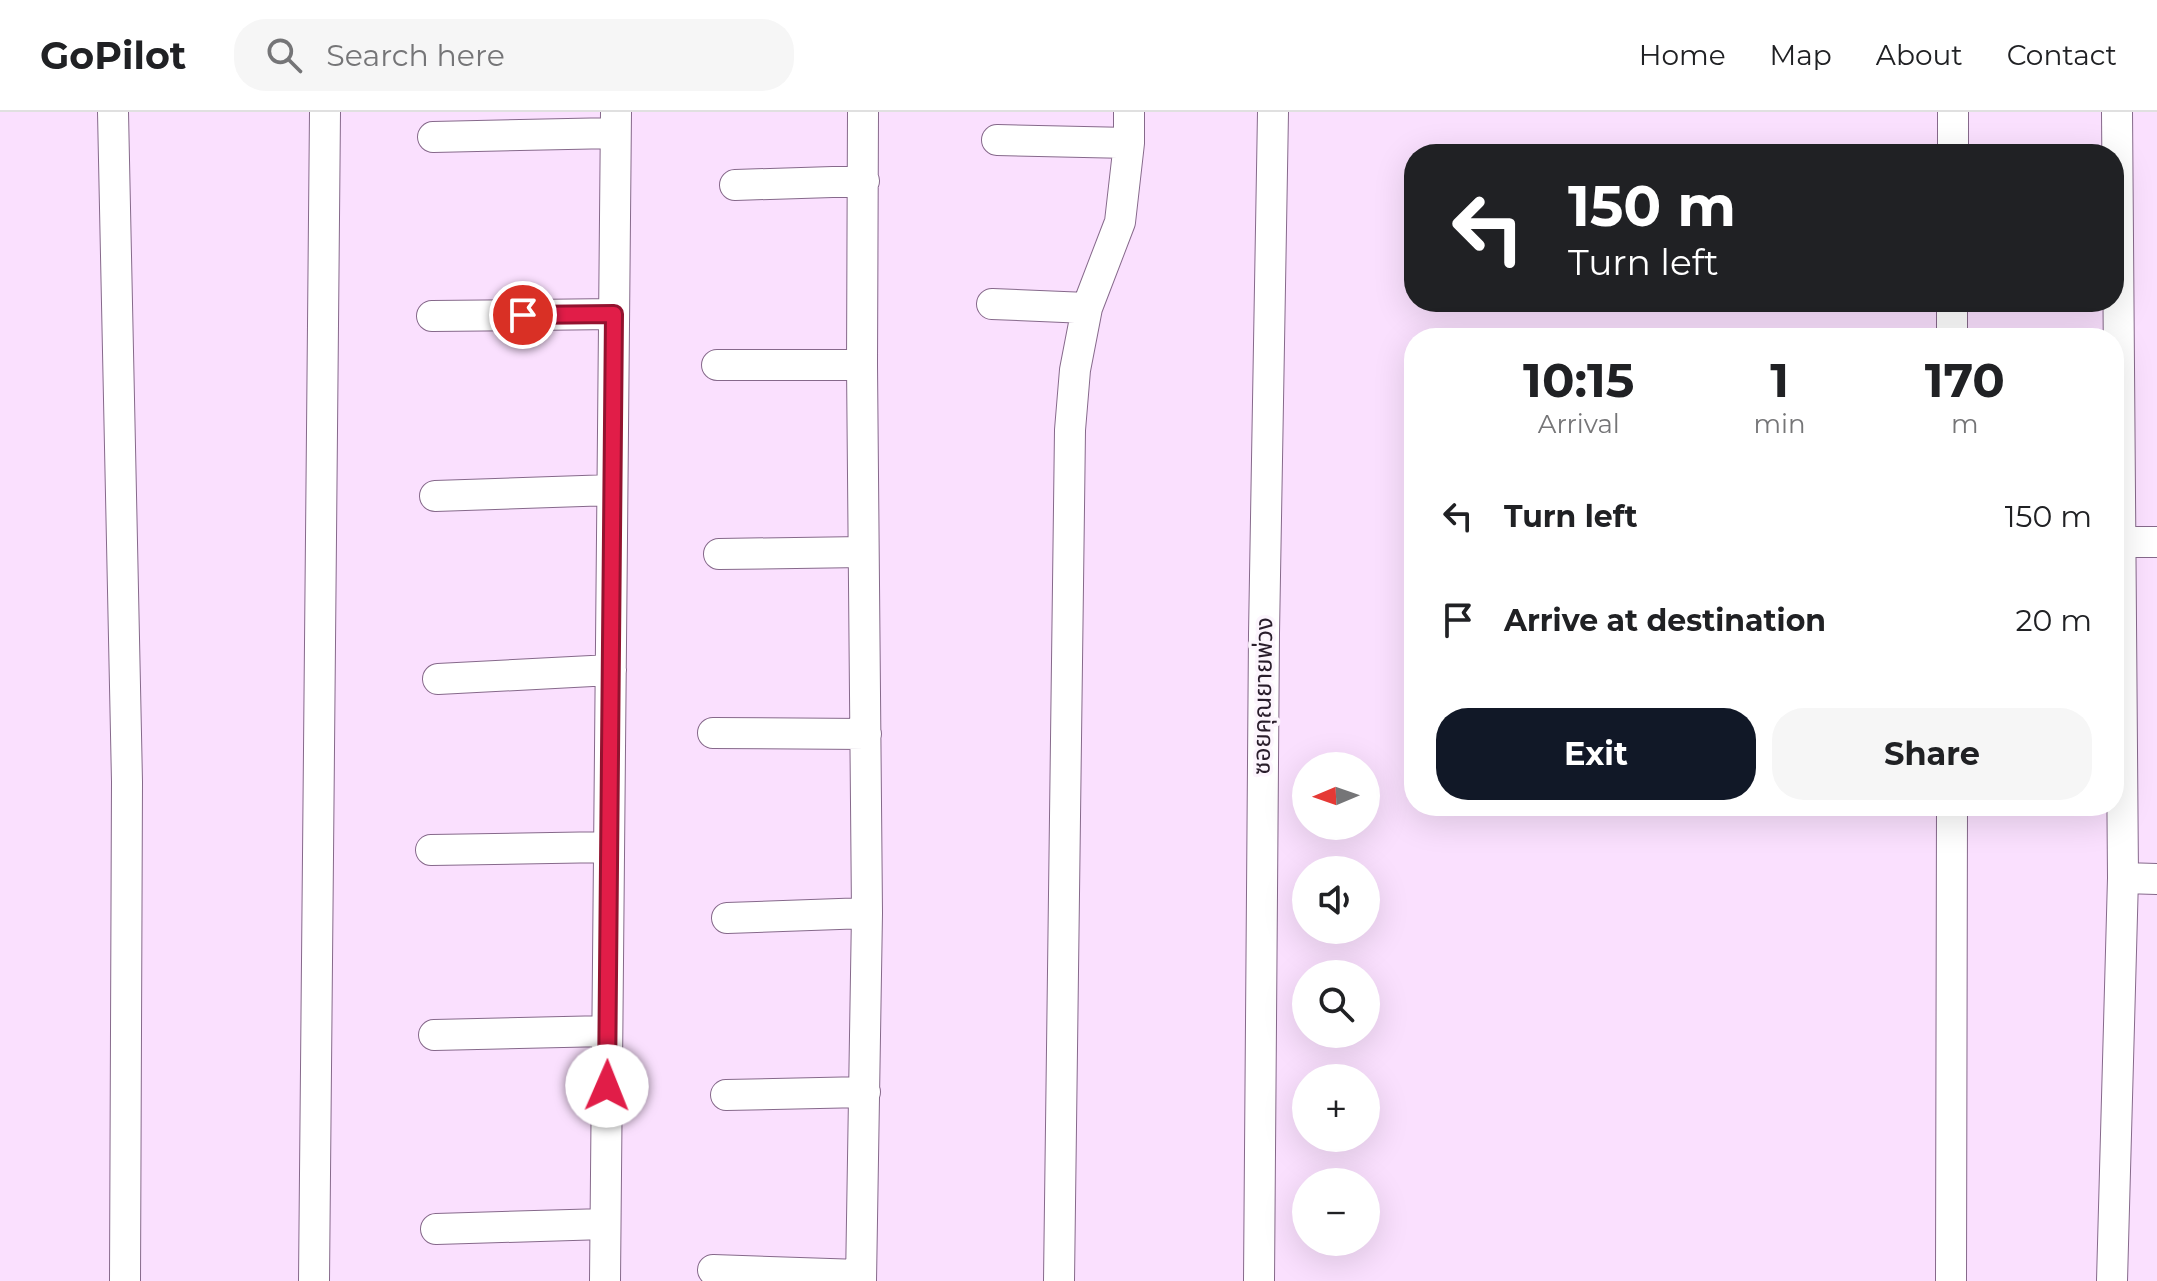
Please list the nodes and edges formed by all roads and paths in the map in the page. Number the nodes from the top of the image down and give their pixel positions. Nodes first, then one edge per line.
1 (113, 112) edge
2 (325, 112) edge
3 (863, 112) edge
4 (1129, 112) edge
5 (1273, 112) edge
6 (1953, 112) edge
7 (2117, 112) edge
8 (616, 122) edge
9 (433, 137) dead end
10 (997, 140) dead end
11 (1129, 143) junction
12 (1953, 144) edge
13 (2117, 144) edge
14 (864, 181) junction
15 (735, 185) dead end
16 (992, 304) dead end
17 (1087, 308) junction
18 (614, 314) junction
19 (432, 316) dead end
20 (717, 365) dead end
21 (862, 365) junction
22 (612, 490) junction
23 (435, 496) dead end
24 (2124, 542) edge
25 (2157, 542) edge
26 (863, 552) junction
27 (719, 554) dead end
28 (611, 670) junction
29 (438, 679) dead end
30 (713, 733) dead end
31 (866, 734) junction
32 (1952, 816) edge
33 (2122, 816) edge
34 (609, 847) junction
35 (431, 850) dead end
36 (2123, 878) junction
37 (2157, 879) edge
38 (867, 913) junction
39 (727, 918) dead end
40 (607, 1031) junction
41 (434, 1035) dead end
42 (865, 1092) junction
43 (726, 1095) dead end
44 (605, 1224) junction
45 (436, 1229) dead end
46 (713, 1270) dead end
47 (860, 1278) edge
48 (125, 1281) edge
49 (314, 1281) edge
50 (605, 1281) edge
51 (1059, 1281) edge
52 (1259, 1281) edge
53 (1951, 1281) edge
54 (2112, 1281) edge

1 - 48 street
2 - 49 street
3 - 14 street
4 - 11 street
5 - 52 street, ซอยคุณยายพ่วง
6 - 12 street
7 - 13 street
8 - 9 street
8 - 18 street
10 - 11 street
11 - 17 street
14 - 15 street
14 - 21 street
16 - 17 street
17 - 51 street
18 - 19 street
18 - 22 street
20 - 21 street
21 - 26 street
22 - 23 street
22 - 28 street
24 - 25 street
26 - 27 street
26 - 31 street
28 - 29 street
28 - 34 street
30 - 31 street
31 - 38 street
32 - 53 street
33 - 36 street
34 - 35 street
34 - 40 street
36 - 37 street
36 - 54 street
38 - 39 street
38 - 42 street
40 - 41 street
40 - 44 street
42 - 43 street
42 - 47 street
44 - 45 street
44 - 50 street
46 - 47 street

